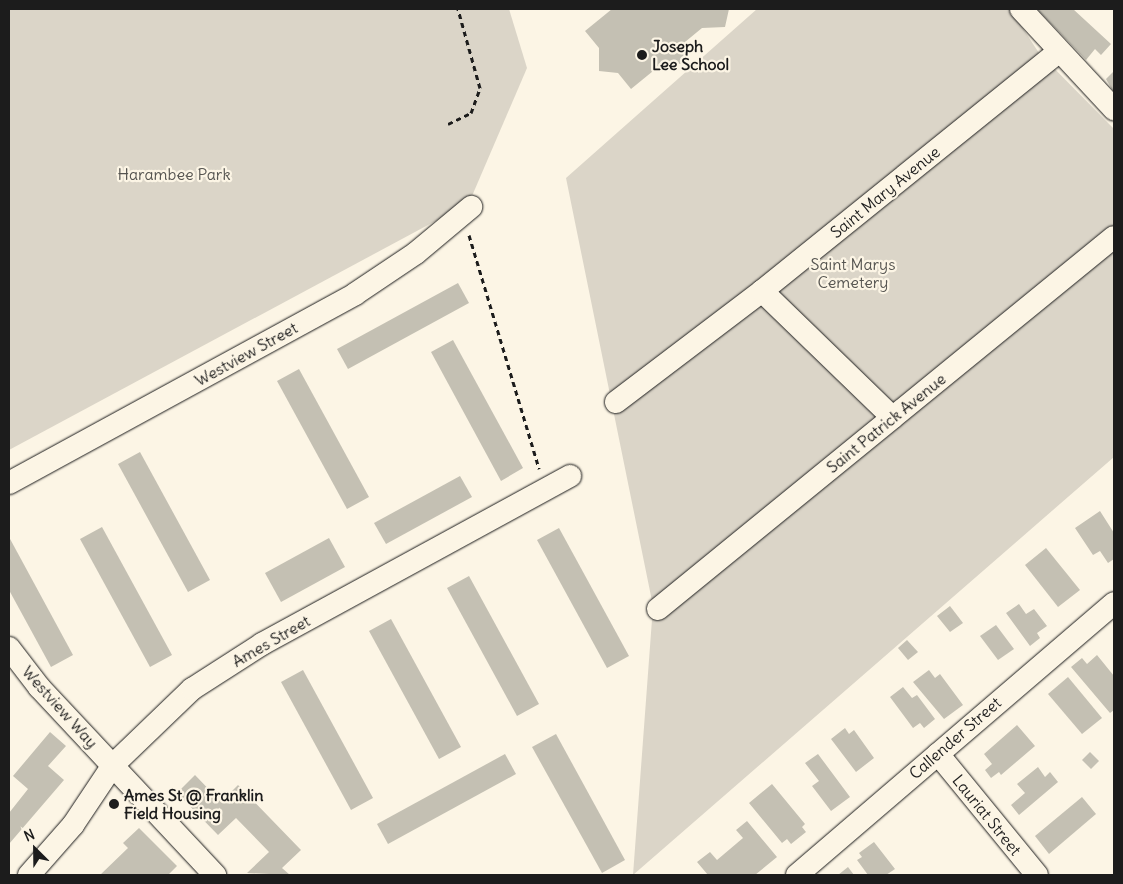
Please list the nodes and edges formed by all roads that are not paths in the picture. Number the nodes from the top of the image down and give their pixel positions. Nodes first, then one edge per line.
1 (1021, 9) edge
2 (1058, 52) junction
3 (1114, 109) edge
4 (467, 211) road end
5 (1114, 237) edge
6 (762, 291) junction
7 (616, 402) dead end
8 (893, 418) junction
9 (570, 476) dead end
10 (9, 484) edge
11 (1114, 602) edge
12 (658, 609) dead end
13 (9, 648) edge
14 (938, 754) junction
15 (113, 765) junction
16 (28, 875) edge
17 (215, 875) edge
18 (797, 875) edge
19 (1037, 875) edge

1 - 2 street
2 - 3 street
2 - 6 street, Saint Mary Avenue
4 - 10 street, Westview Street
5 - 8 street, Saint Patrick Avenue
6 - 7 street, Saint Mary Avenue
6 - 8 street
8 - 12 street, Saint Patrick Avenue
9 - 15 street, Ames Street
11 - 14 street, Callender Street
13 - 15 street, Westview Way
14 - 18 street, Callender Street
14 - 19 street, Lauriat Street
15 - 16 street, Ames Street
15 - 17 street, Westview Way

